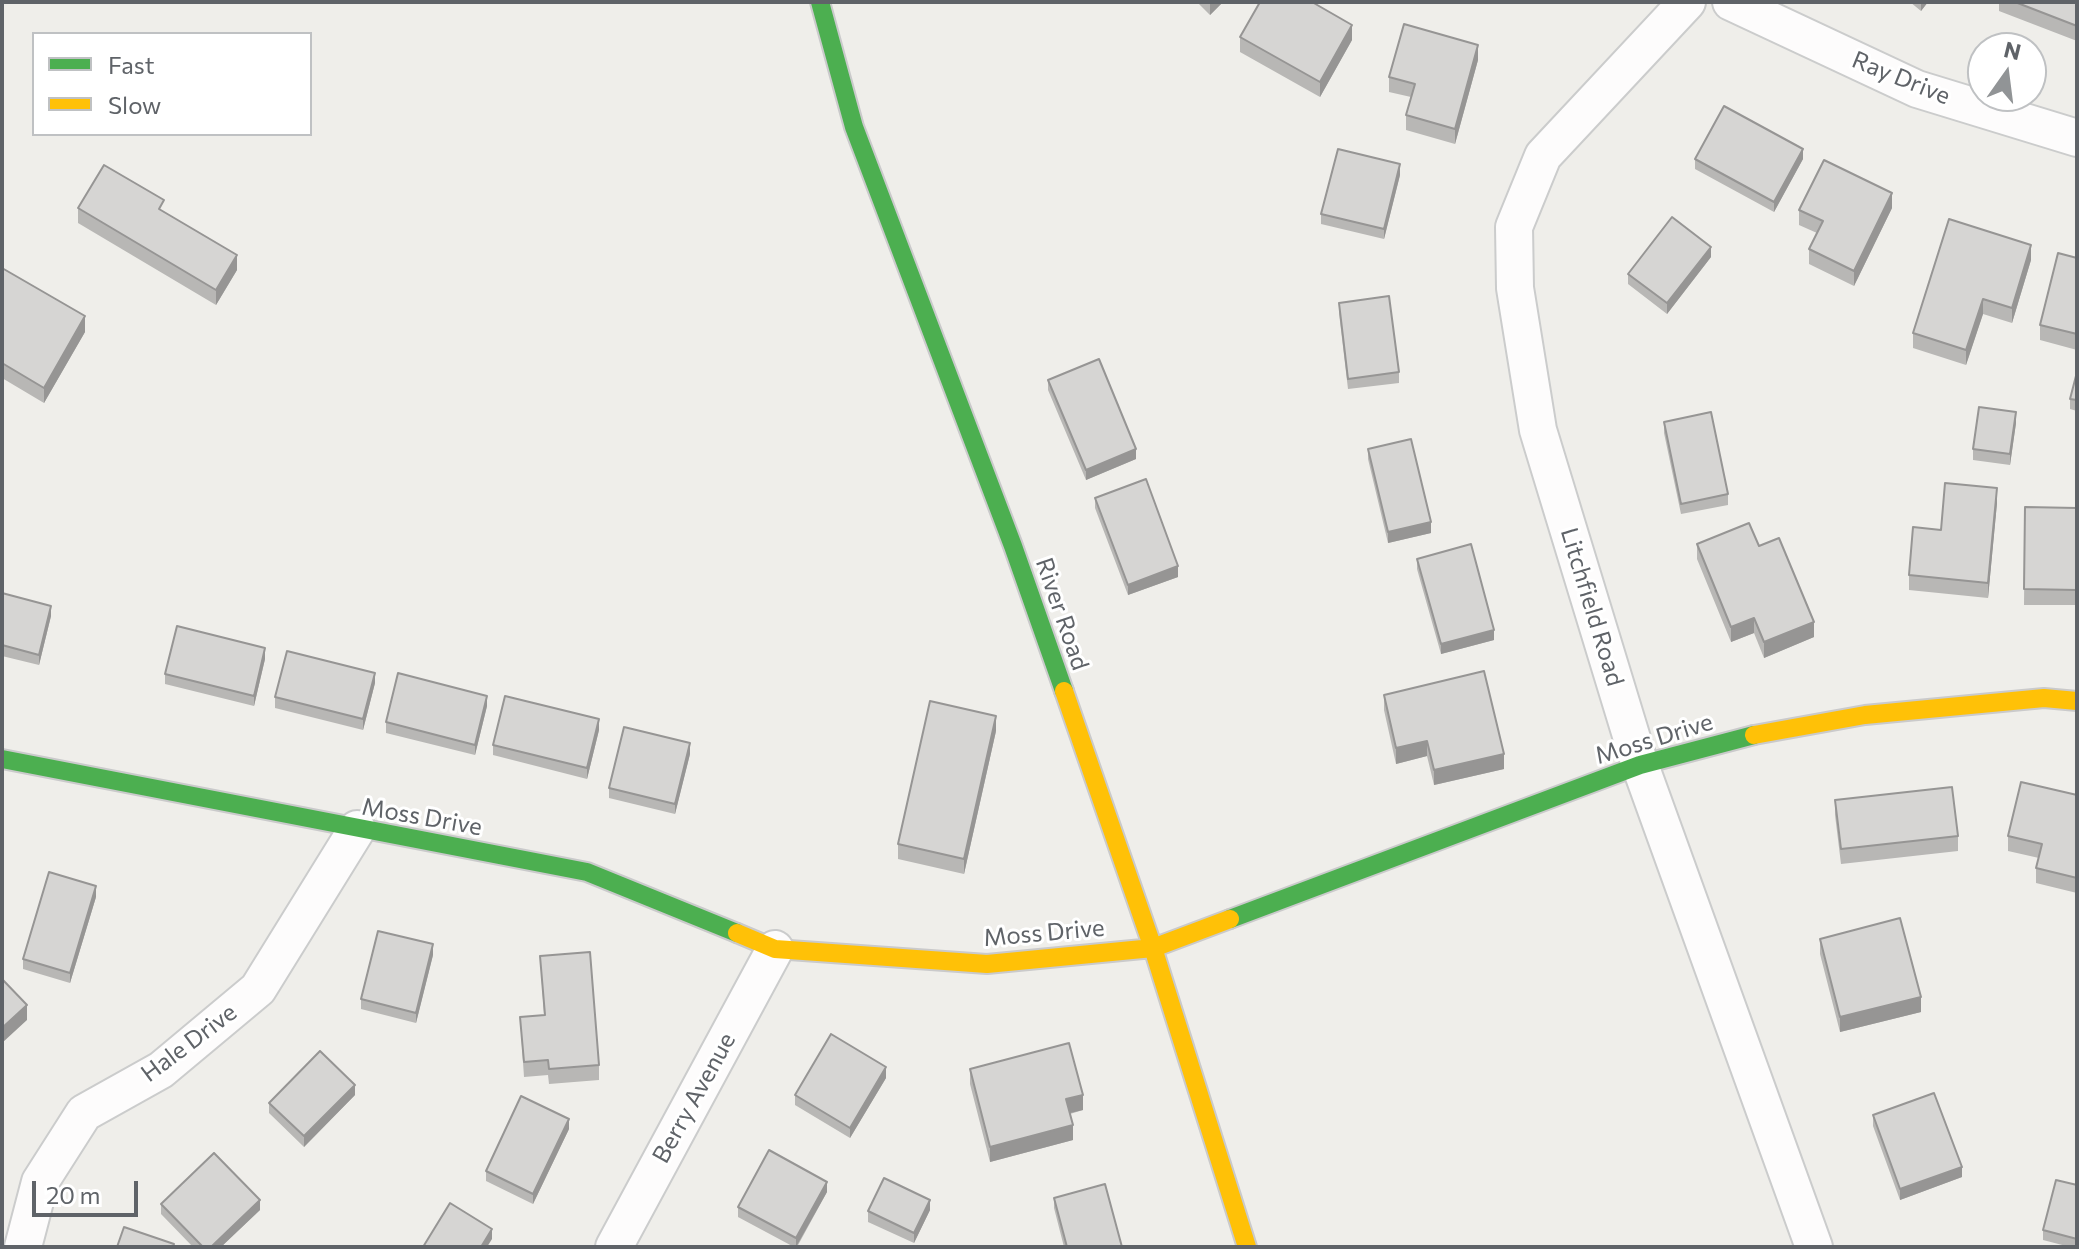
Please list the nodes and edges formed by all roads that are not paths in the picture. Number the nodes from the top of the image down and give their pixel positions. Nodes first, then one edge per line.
1 (820, 2) edge
2 (1687, 2) edge
3 (1731, 2) edge
4 (2077, 138) edge
5 (2077, 701) edge
6 (2, 759) edge
7 (1640, 765) junction
8 (357, 829) junction
9 (1153, 948) junction
10 (775, 949) junction
11 (23, 1247) edge
12 (614, 1247) edge
13 (1247, 1247) edge
14 (1814, 1247) edge

1 - 9 street, River Road
2 - 7 street, Litchfield Road
3 - 4 street, Ray Drive
5 - 7 street, Moss Drive
6 - 8 street, Moss Drive
7 - 9 street, Moss Drive
7 - 14 street, Litchfield Road
8 - 10 street, Moss Drive
8 - 11 street, Hale Drive
9 - 10 street, Moss Drive
9 - 13 street, River Road
10 - 12 street, Berry Avenue

